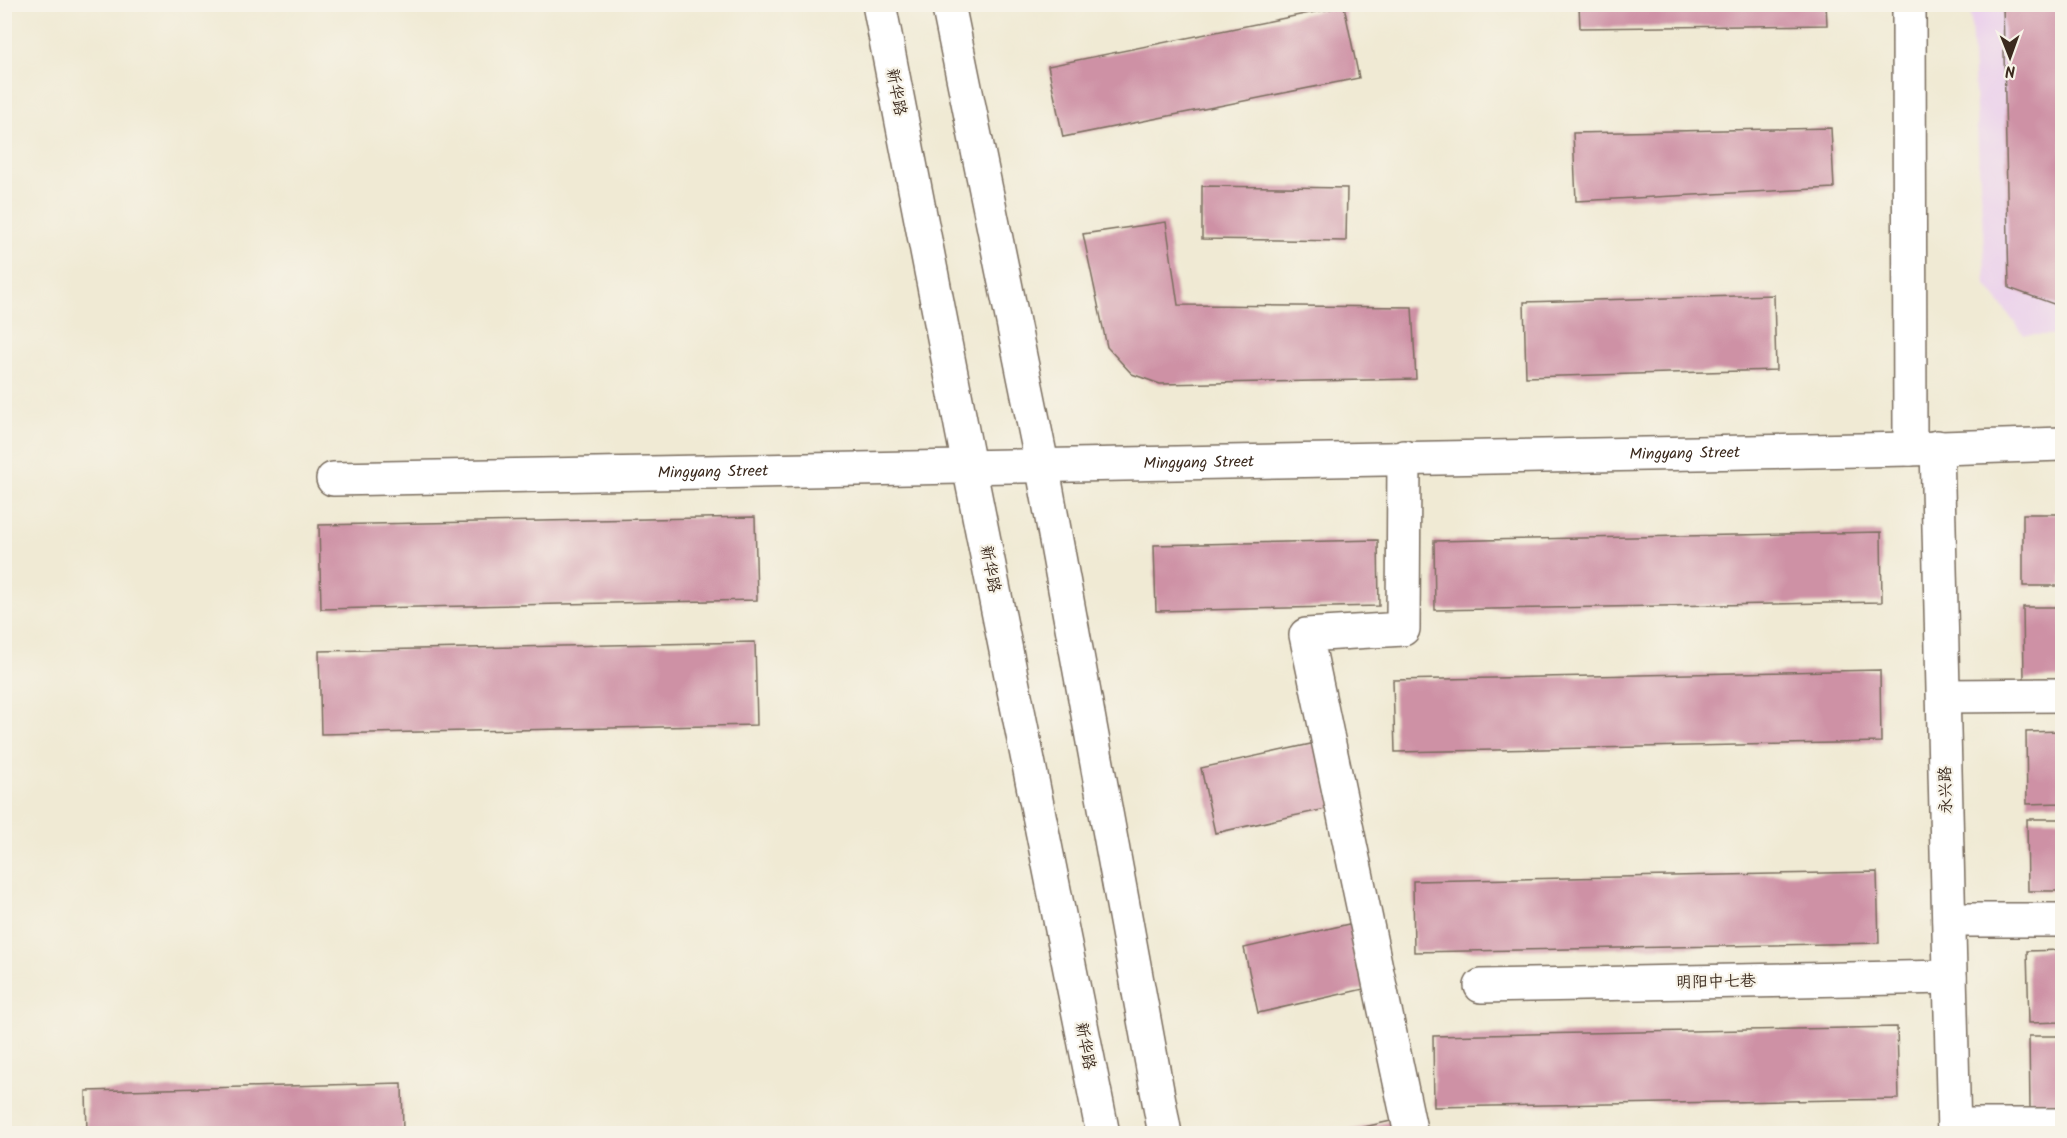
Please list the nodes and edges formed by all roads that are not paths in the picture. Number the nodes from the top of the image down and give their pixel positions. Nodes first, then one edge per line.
1 (879, 4) edge
2 (948, 4) edge
3 (1909, 4) edge
4 (2062, 444) edge
5 (1924, 448) junction
6 (1404, 458) junction
7 (1042, 464) junction
8 (969, 466) junction
9 (333, 479) dead end
10 (2062, 695) edge
11 (1944, 696) junction
12 (2062, 920) edge
13 (1949, 921) junction
14 (1950, 977) junction
15 (1481, 986) dead end
16 (2062, 1125) edge
17 (1954, 1129) edge
18 (1103, 1134) edge
19 (1165, 1134) edge
20 (1411, 1134) edge

1 - 8 street, 新华路
2 - 7 street
3 - 5 street, 永兴路
4 - 5 street, Mingyang Street
5 - 6 street, Mingyang Street
5 - 11 street, 永兴路
6 - 7 street, Mingyang Street
6 - 20 street
7 - 8 street, Mingyang Street
7 - 19 street
8 - 9 street, Mingyang Street
8 - 18 street, 新华路
10 - 11 street
11 - 13 street, 永兴路
12 - 13 street
13 - 14 street, 永兴路
14 - 15 street, 明阳中七巷
14 - 17 street, 永兴路
16 - 17 street

